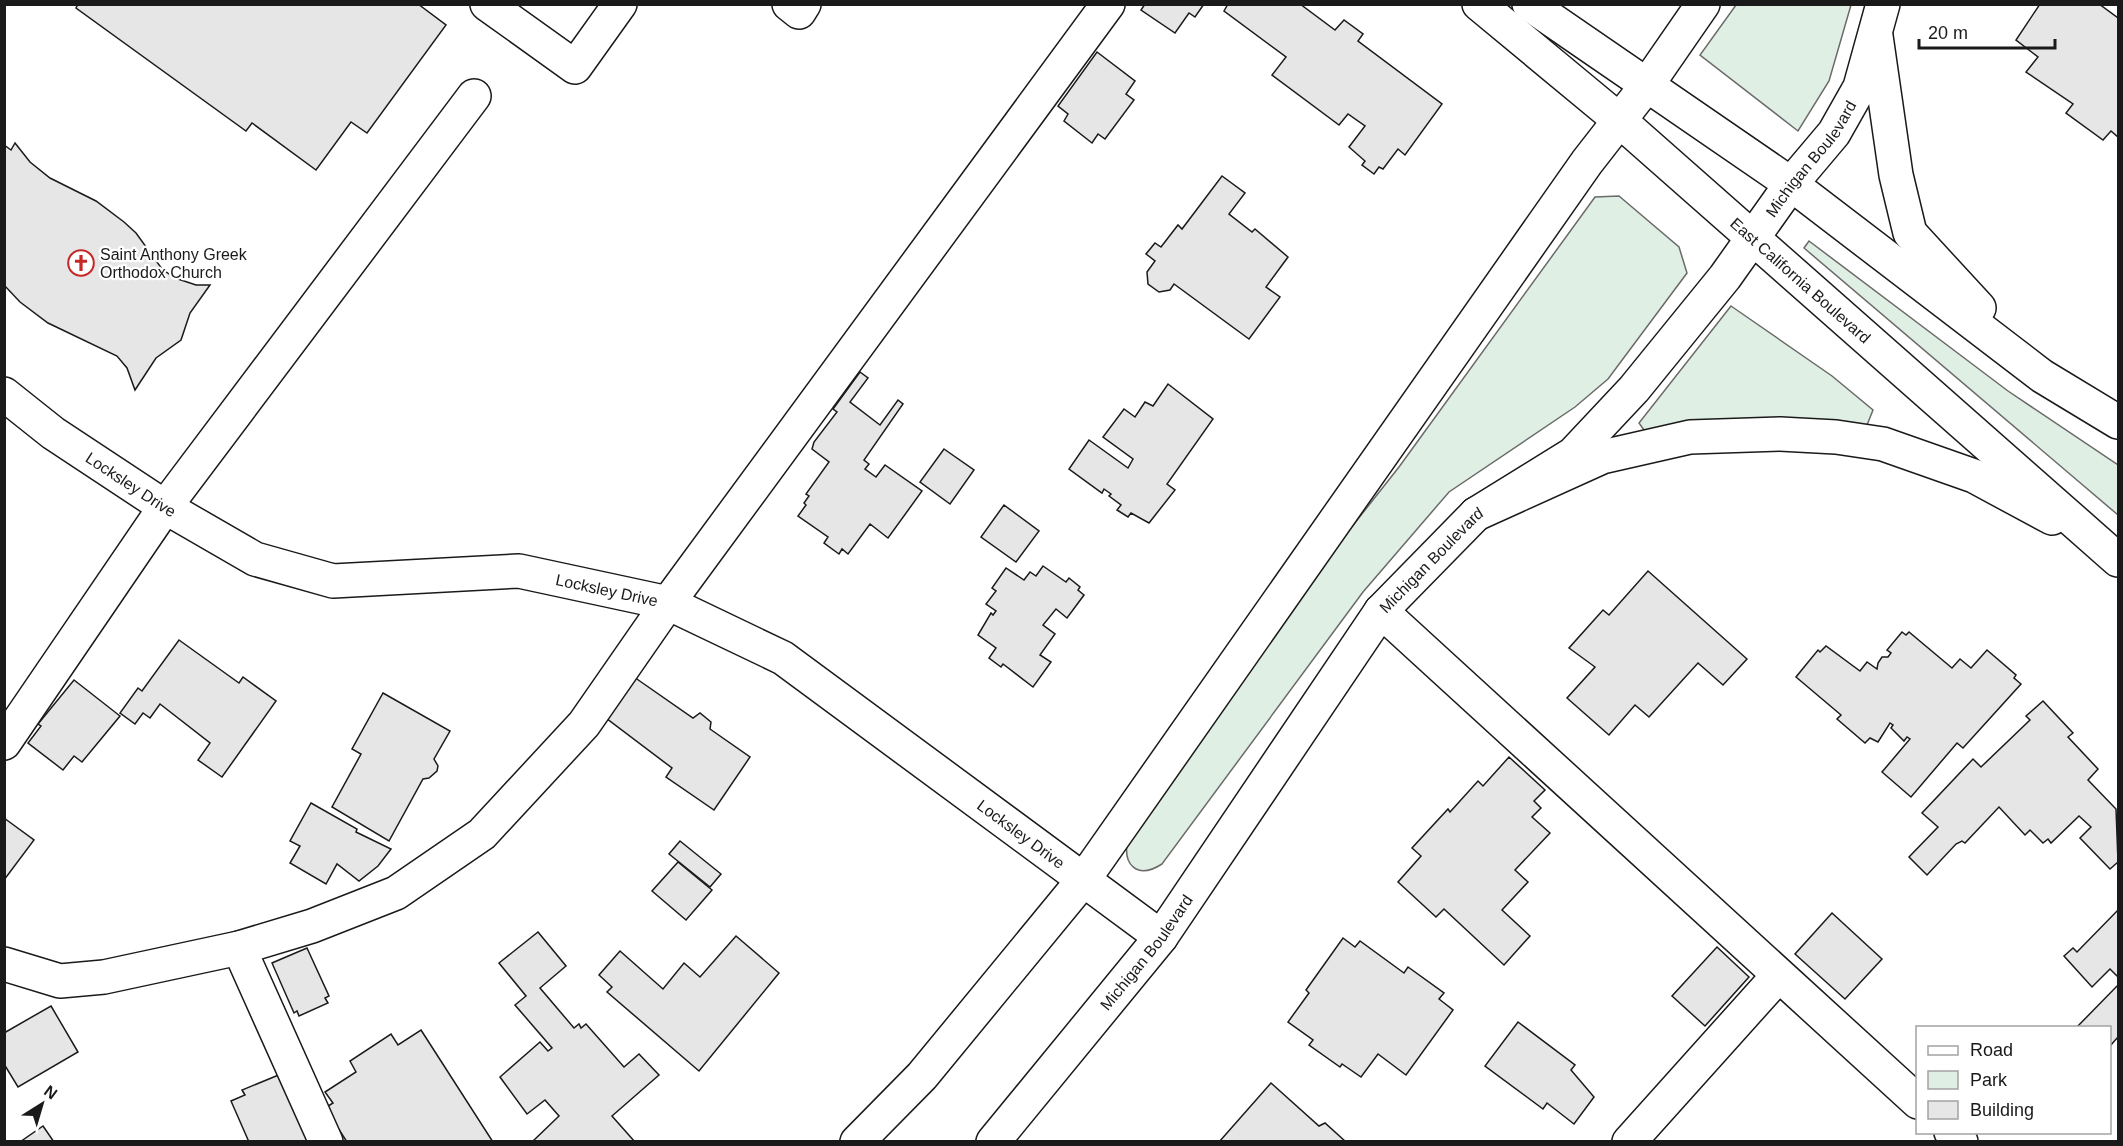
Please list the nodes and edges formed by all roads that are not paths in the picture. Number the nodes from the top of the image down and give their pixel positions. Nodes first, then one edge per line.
1 (487, 4) edge
2 (620, 4) edge
3 (789, 4) edge
4 (804, 4) edge
5 (1108, 4) edge
6 (1479, 4) edge
7 (1529, 4) edge
8 (1703, 4) edge
9 (1883, 4) edge
10 (1876, 36) junction
11 (1647, 85) junction
12 (474, 96) dead end
13 (1619, 120) junction
14 (1791, 184) junction
15 (1753, 238) junction
16 (2047, 379) junction
17 (4, 394) edge
18 (2118, 422) edge
19 (165, 507) junction
20 (1476, 514) junction
21 (2114, 556) edge
22 (668, 603) junction
23 (1381, 611) junction
24 (4, 743) edge
25 (1084, 879) junction
26 (1161, 937) junction
27 (238, 948) junction
28 (4, 964) edge
29 (1778, 976) junction
30 (1916, 1101) edge
31 (326, 1142) edge
32 (857, 1142) edge
33 (993, 1142) edge
34 (1629, 1142) edge

1 - 2 street
3 - 4 street
5 - 22 street
6 - 13 street, East California Boulevard
7 - 11 street
8 - 11 street
9 - 10 street, Michigan Boulevard
10 - 14 street, Michigan Boulevard
10 - 16 street
11 - 13 street
11 - 14 street
12 - 19 street
13 - 15 street, East California Boulevard
13 - 25 street
14 - 15 street, Michigan Boulevard
14 - 16 street
15 - 20 street, Michigan Boulevard
15 - 21 street, East California Boulevard
16 - 18 street
17 - 19 street, Locksley Drive
19 - 22 street, Locksley Drive
19 - 24 street
20 - 21 street
20 - 23 street, Michigan Boulevard
22 - 25 street, Locksley Drive
22 - 27 street
23 - 26 street, Michigan Boulevard
23 - 29 street
25 - 26 street, Locksley Drive
25 - 32 street
26 - 33 street, Michigan Boulevard
27 - 28 street
27 - 31 street
29 - 30 street
29 - 34 street

